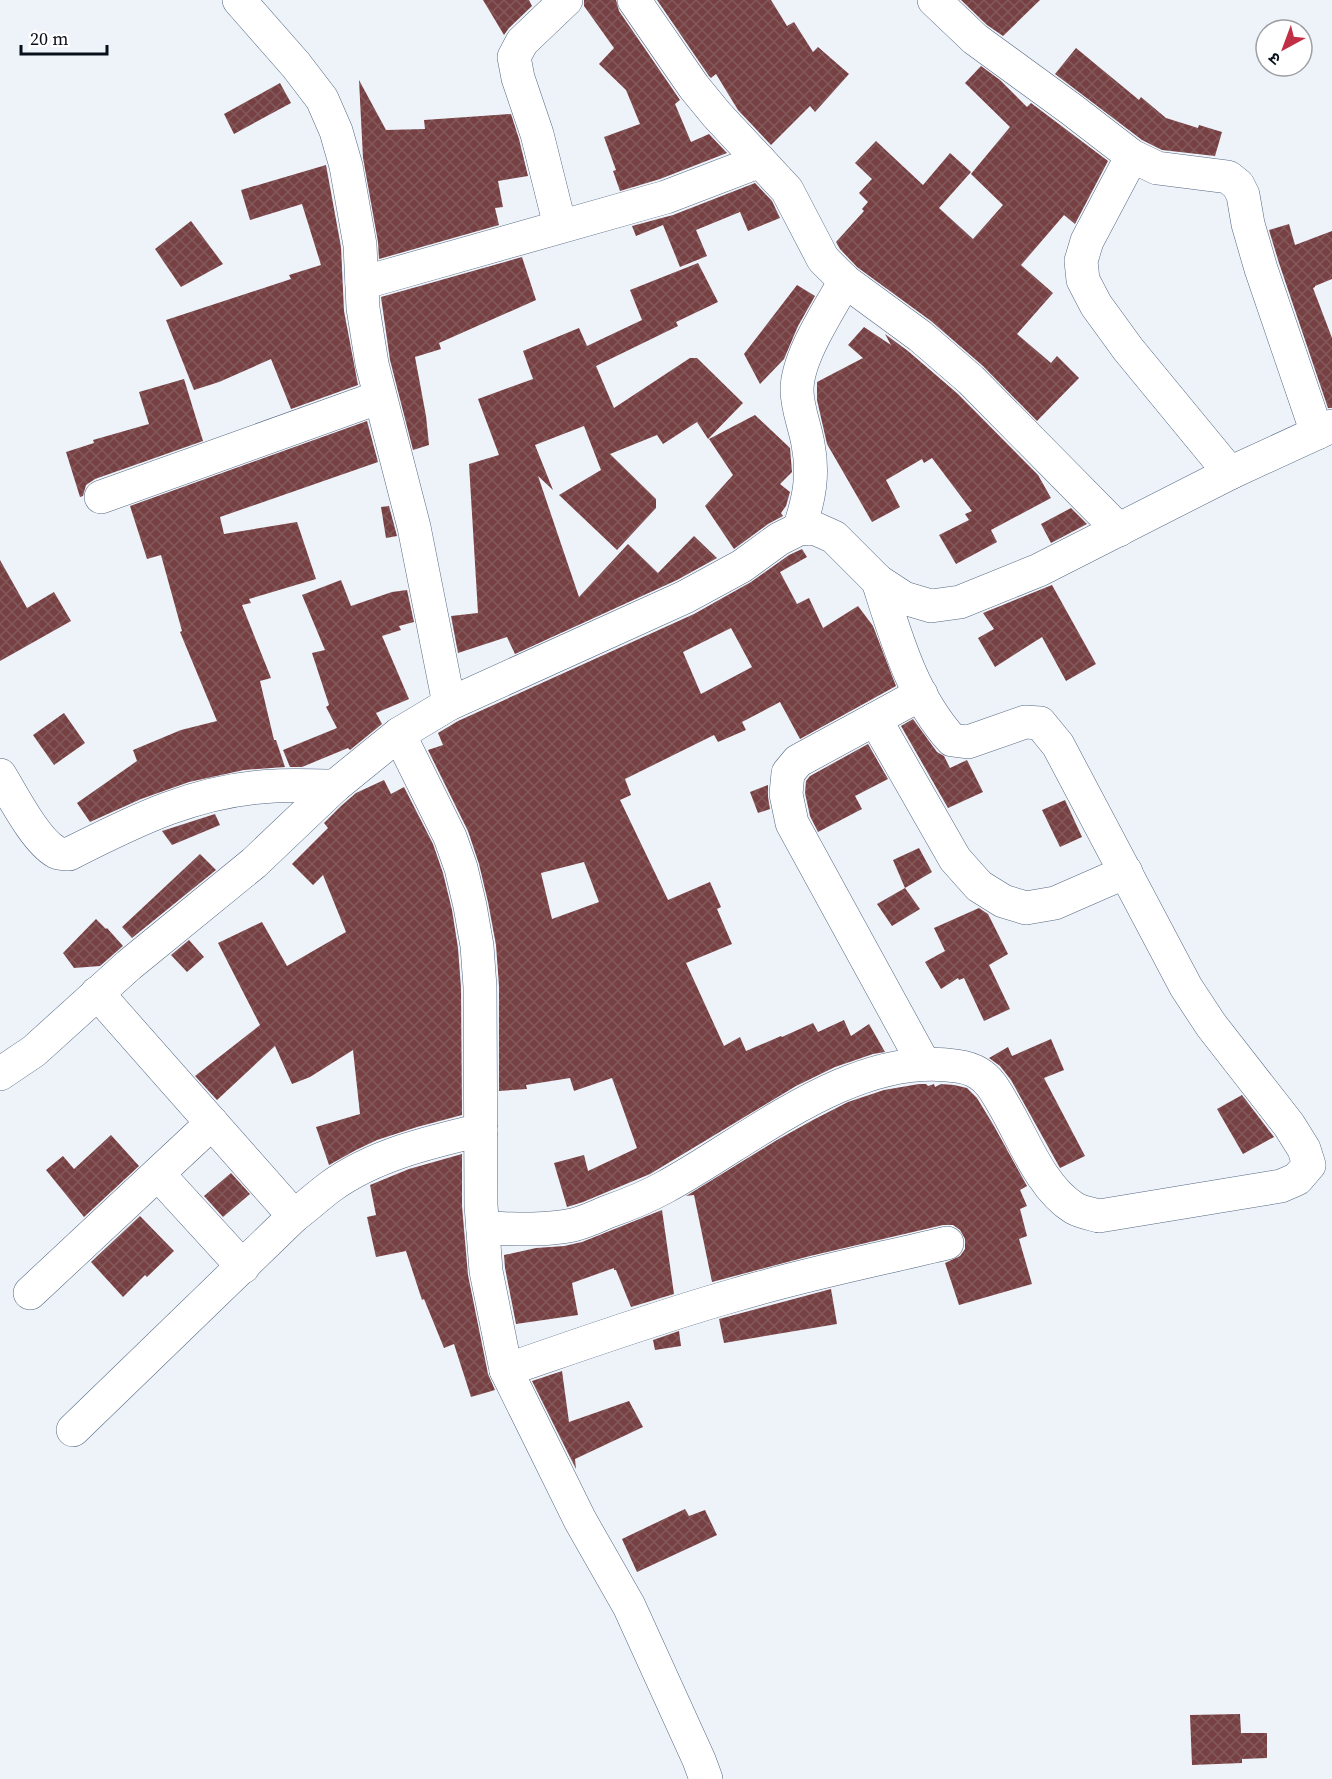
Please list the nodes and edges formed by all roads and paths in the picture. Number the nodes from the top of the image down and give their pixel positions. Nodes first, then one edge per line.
1 (239, 0) edge
2 (566, 0) edge
3 (634, 0) edge
4 (934, 0) edge
5 (1132, 156) junction
6 (760, 161) junction
7 (560, 226) junction
8 (845, 281) junction
9 (362, 283) junction
10 (380, 397) junction
11 (1325, 430) edge
12 (1230, 473) junction
13 (101, 497) dead end
14 (799, 529) junction
15 (1119, 530) junction
16 (878, 581) junction
17 (921, 694) junction
18 (449, 704) junction
19 (875, 719) junction
20 (399, 734) junction
21 (0, 775) edge
22 (335, 786) junction
23 (1126, 872) junction
24 (97, 993) junction
25 (924, 1064) junction
26 (0, 1074) edge
27 (212, 1123) junction
28 (481, 1130) junction
29 (158, 1173) junction
30 (294, 1216) junction
31 (483, 1228) junction
32 (947, 1244) dead end
33 (243, 1267) junction
34 (30, 1293) dead end
35 (506, 1370) junction
36 (73, 1430) dead end
37 (706, 1779) edge

1 - 9 street
2 - 7 street
3 - 6 street
4 - 5 street
5 - 11 street
5 - 12 street
6 - 7 street
6 - 8 street
7 - 9 street
8 - 14 street
8 - 15 street
9 - 10 street
10 - 13 street
10 - 18 street
11 - 12 street
12 - 15 street
14 - 16 street
14 - 18 street
15 - 16 street
16 - 17 street
17 - 19 street
17 - 23 street
18 - 20 street
19 - 23 street
19 - 25 street
20 - 22 street
20 - 28 street
21 - 22 street
22 - 24 street
23 - 25 street
24 - 26 street
24 - 27 street
25 - 31 street
27 - 29 street
27 - 30 street
28 - 30 street
28 - 31 street
29 - 33 street
29 - 34 street
30 - 33 street
31 - 35 street
32 - 35 street
33 - 36 street
35 - 37 street

